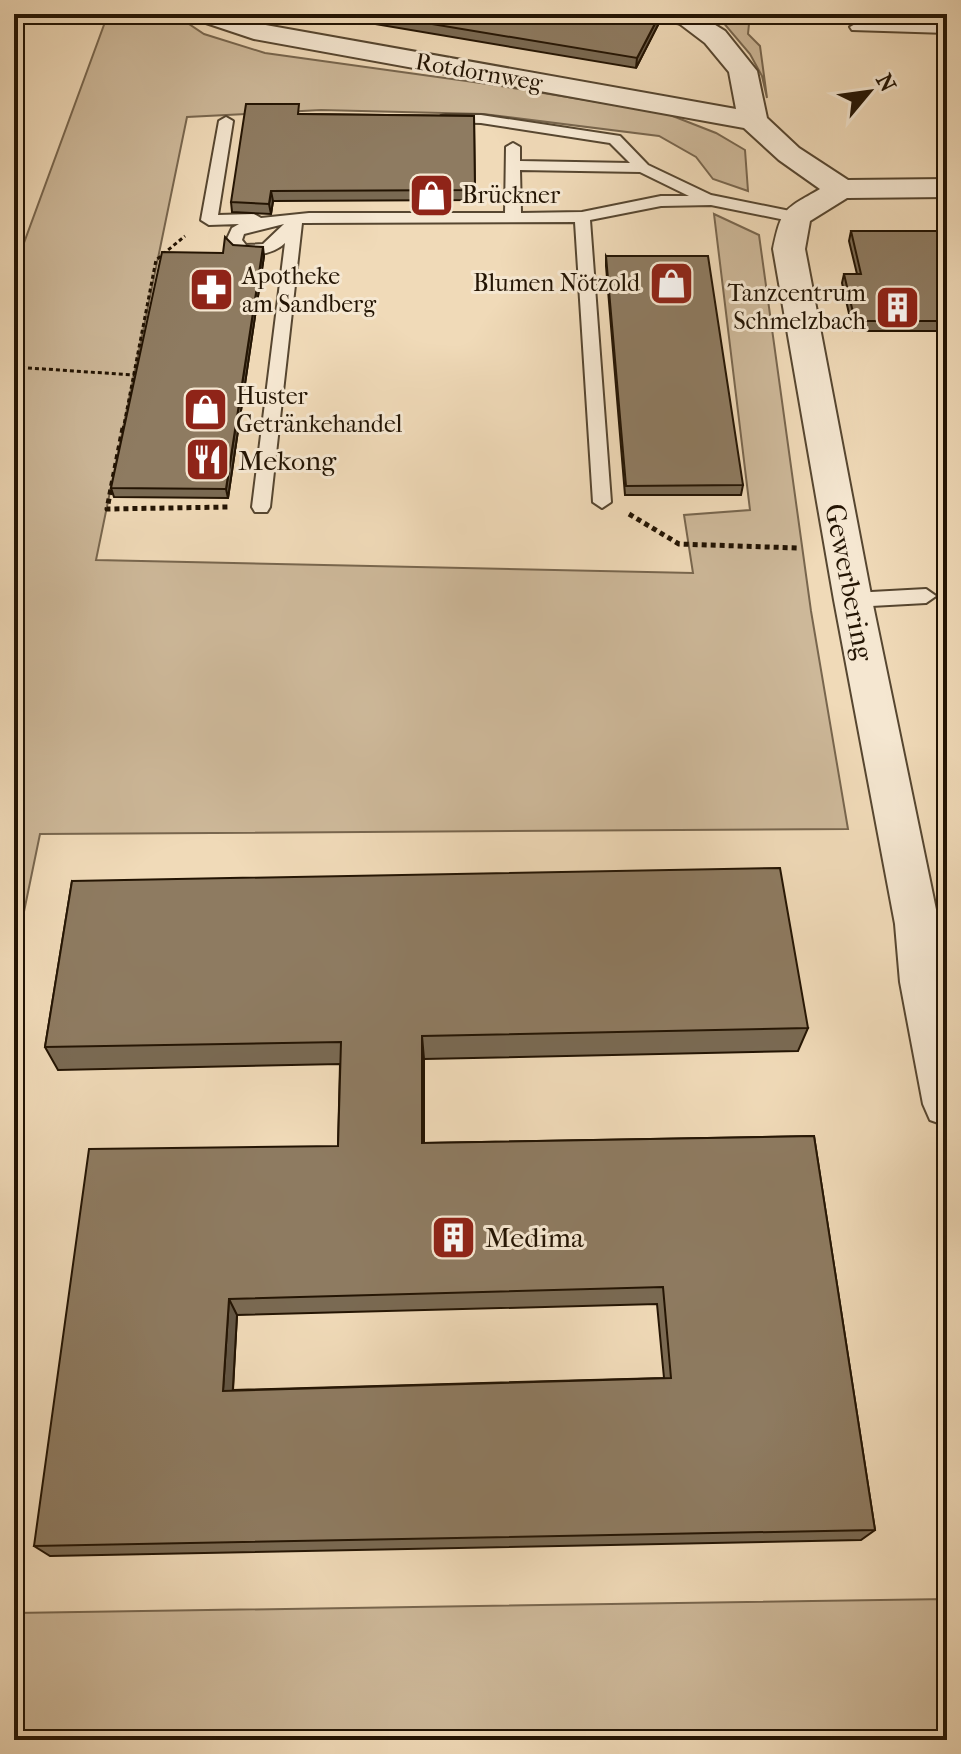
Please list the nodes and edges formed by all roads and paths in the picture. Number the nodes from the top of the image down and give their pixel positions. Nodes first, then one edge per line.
1 (206, 14) edge
2 (645, 14) edge
3 (691, 17) edge
4 (857, 27) dead end
5 (947, 29) edge
6 (434, 119) edge
7 (226, 121) dead end
8 (753, 121) junction
9 (513, 147) dead end
10 (513, 165) junction
11 (643, 168) junction
12 (947, 188) edge
13 (841, 189) junction
14 (711, 200) junction
15 (582, 217) junction
16 (795, 217) junction
17 (513, 218) junction
18 (296, 219) junction
19 (209, 220) junction
20 (14, 367) edge
21 (134, 375) junction
22 (602, 502) joint
23 (261, 507) joint
24 (844, 549) junction
25 (926, 596) dead end
26 (853, 600) junction
27 (947, 1104) edge

1 - 8 street, Rotdornweg
2 - 3 lane
3 - 8 street
4 - 5 lane
6 - 11 lane
7 - 19 lane
8 - 13 street
9 - 10 lane
10 - 11 lane
10 - 17 lane
11 - 14 lane
12 - 13 street
13 - 16 street
14 - 15 lane
14 - 16 lane
15 - 17 lane
15 - 22 lane
16 - 24 street, Gewerbering
17 - 18 lane
18 - 19 lane
18 - 23 lane
19 - 21 path
20 - 21 path
21 - 23 path
22 - 24 path
24 - 26 street, Gewerbering
25 - 26 lane
26 - 27 street, Gewerbering

